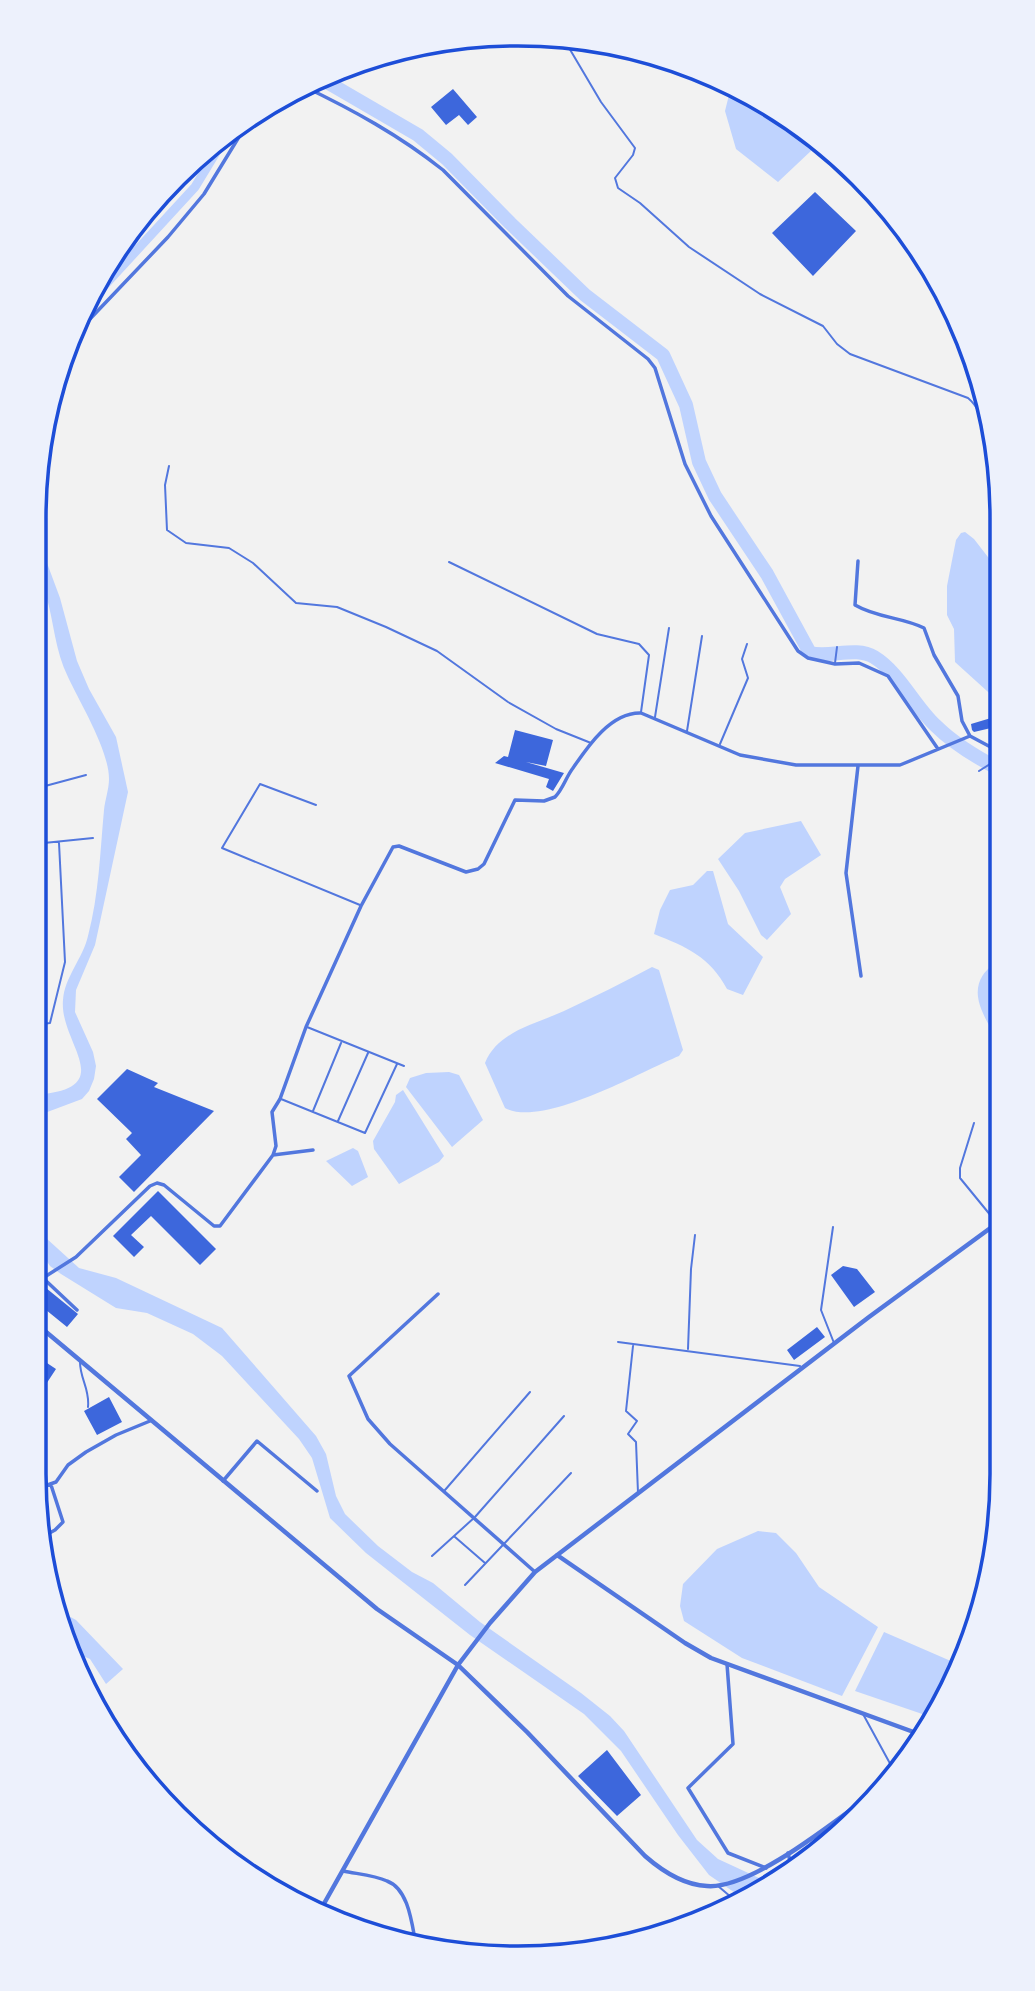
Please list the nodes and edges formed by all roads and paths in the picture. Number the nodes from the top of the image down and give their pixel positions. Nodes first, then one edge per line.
1 (570, 49) edge
2 (314, 92) edge
3 (239, 136) edge
4 (89, 320) edge
5 (975, 404) edge
6 (169, 466) dead end
7 (858, 561) dead end
8 (449, 562) dead end
9 (669, 628) dead end
10 (702, 636) dead end
11 (747, 644) dead end
12 (837, 647) dead end
13 (835, 664) dead end
14 (640, 713) junction
15 (655, 718) junction
16 (687, 731) junction
17 (968, 737) junction
18 (592, 744) junction
19 (720, 746) junction
20 (990, 747) edge
21 (938, 750) junction
22 (990, 764) edge
23 (858, 766) junction
24 (979, 771) dead end
25 (86, 775) dead end
26 (46, 786) edge
27 (316, 805) dead end
28 (93, 838) dead end
29 (59, 843) junction
30 (46, 844) edge
31 (361, 906) junction
32 (861, 976) dead end
33 (46, 1024) edge
34 (306, 1027) junction
35 (341, 1043) junction
36 (368, 1053) junction
37 (397, 1064) junction
38 (404, 1066) dead end
39 (280, 1099) junction
40 (313, 1112) junction
41 (337, 1122) junction
42 (974, 1123) dead end
43 (313, 1150) dead end
44 (273, 1155) junction
45 (990, 1213) edge
46 (833, 1227) dead end
47 (990, 1228) edge
48 (695, 1235) dead end
49 (46, 1276) edge
50 (46, 1281) edge
51 (438, 1294) dead end
52 (78, 1310) dead end
53 (46, 1332) edge
54 (618, 1342) dead end
55 (834, 1344) junction
56 (633, 1345) junction
57 (688, 1350) junction
58 (80, 1361) junction
59 (805, 1367) junction
60 (530, 1392) dead end
61 (88, 1407) dead end
62 (564, 1416) dead end
63 (150, 1421) junction
64 (571, 1473) dead end
65 (223, 1481) junction
66 (51, 1485) junction
67 (46, 1486) edge
68 (445, 1490) junction
69 (317, 1491) dead end
70 (638, 1494) junction
71 (475, 1517) junction
72 (50, 1533) edge
73 (454, 1537) junction
74 (504, 1544) junction
75 (557, 1555) junction
76 (432, 1556) dead end
77 (486, 1563) junction
78 (535, 1572) junction
79 (465, 1585) dead end
80 (727, 1664) junction
81 (458, 1665) junction
82 (862, 1713) junction
83 (913, 1732) edge
84 (890, 1763) edge
85 (844, 1813) edge
86 (788, 1853) junction
87 (790, 1859) edge
88 (766, 1868) junction
89 (343, 1871) junction
90 (718, 1886) junction
91 (729, 1895) edge
92 (324, 1904) edge
93 (413, 1933) edge

1 - 5 lane
2 - 21 street
3 - 4 street
6 - 18 lane
7 - 17 street
8 - 14 lane
9 - 15 lane
10 - 16 lane
11 - 19 lane
12 - 13 lane
14 - 15 street
14 - 18 street
15 - 16 street
16 - 19 street
17 - 20 street
17 - 21 street
18 - 31 street
19 - 23 street
21 - 23 street
22 - 24 lane
23 - 32 street
25 - 26 lane
27 - 31 lane
28 - 29 lane
29 - 30 lane
29 - 33 lane
31 - 34 street
34 - 35 lane
34 - 39 street
35 - 36 lane
35 - 40 lane
36 - 37 lane
36 - 41 lane
37 - 38 lane
37 - 41 lane
39 - 40 lane
39 - 44 street
40 - 41 lane
42 - 45 lane
43 - 44 street
44 - 49 street
46 - 55 lane
47 - 55 street
48 - 57 lane
50 - 52 street
51 - 68 street
53 - 58 street
54 - 56 lane
55 - 59 street
56 - 57 lane
56 - 70 lane
57 - 59 lane
58 - 61 lane
58 - 63 street
59 - 70 street
60 - 68 lane
62 - 71 lane
63 - 65 street
63 - 66 street
64 - 74 lane
65 - 69 street
65 - 81 street
66 - 67 street
66 - 72 street
68 - 71 street
70 - 75 street
71 - 73 lane
71 - 74 street
73 - 76 lane
73 - 77 lane
74 - 77 lane
74 - 78 street
75 - 78 street
75 - 80 street
77 - 79 lane
78 - 81 street
80 - 82 street
80 - 88 street
81 - 89 street
81 - 90 street
82 - 83 street
82 - 84 lane
85 - 86 street
86 - 87 street
86 - 88 street
88 - 90 street
89 - 92 street
89 - 93 street
90 - 91 lane

